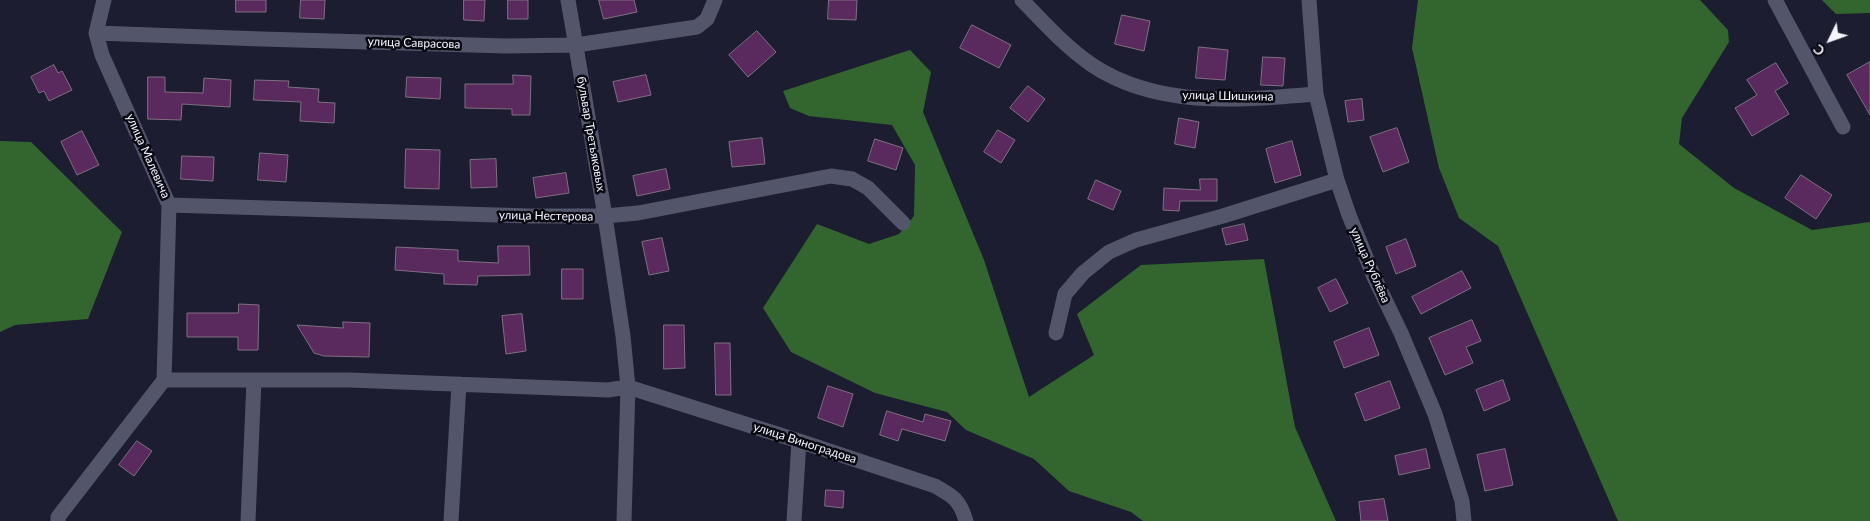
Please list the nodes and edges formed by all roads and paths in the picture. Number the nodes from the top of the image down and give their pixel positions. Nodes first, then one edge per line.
1 (104, 0) edge
2 (568, 0) edge
3 (715, 0) edge
4 (1022, 0) edge
5 (1309, 0) edge
6 (1775, 0) edge
7 (96, 32) junction
8 (576, 45) junction
9 (1316, 94) junction
10 (1843, 127) dead end
11 (1337, 180) junction
12 (169, 205) junction
13 (605, 216) junction
14 (903, 223) dead end
15 (1056, 333) dead end
16 (164, 380) junction
17 (254, 380) junction
18 (460, 384) junction
19 (628, 387) junction
20 (799, 440) junction
21 (58, 521) edge
22 (248, 521) edge
23 (452, 521) edge
24 (624, 521) edge
25 (794, 521) edge
26 (966, 521) edge
27 (1464, 521) edge

1 - 7 street, улица Малевича
2 - 8 street, бульвар Третьяковых
3 - 8 street, улица Саврасова
4 - 9 street, улица Шишкина
5 - 9 street, улица Рублёва
6 - 10 street
7 - 8 street, улица Саврасова
7 - 12 street, улица Малевича
8 - 13 street, бульвар Третьяковых
9 - 11 street, улица Рублёва
11 - 15 street
11 - 27 street, улица Рублёва
12 - 13 street, улица Нестерова
12 - 16 street, улица Малевича
13 - 14 street, улица Нестерова
13 - 19 street, бульвар Третьяковых
16 - 17 street
16 - 21 street
17 - 18 street
17 - 22 street
18 - 19 street
18 - 23 street
19 - 20 street, улица Виноградова
19 - 24 street, бульвар Третьяковых
20 - 25 street
20 - 26 street, улица Виноградова

